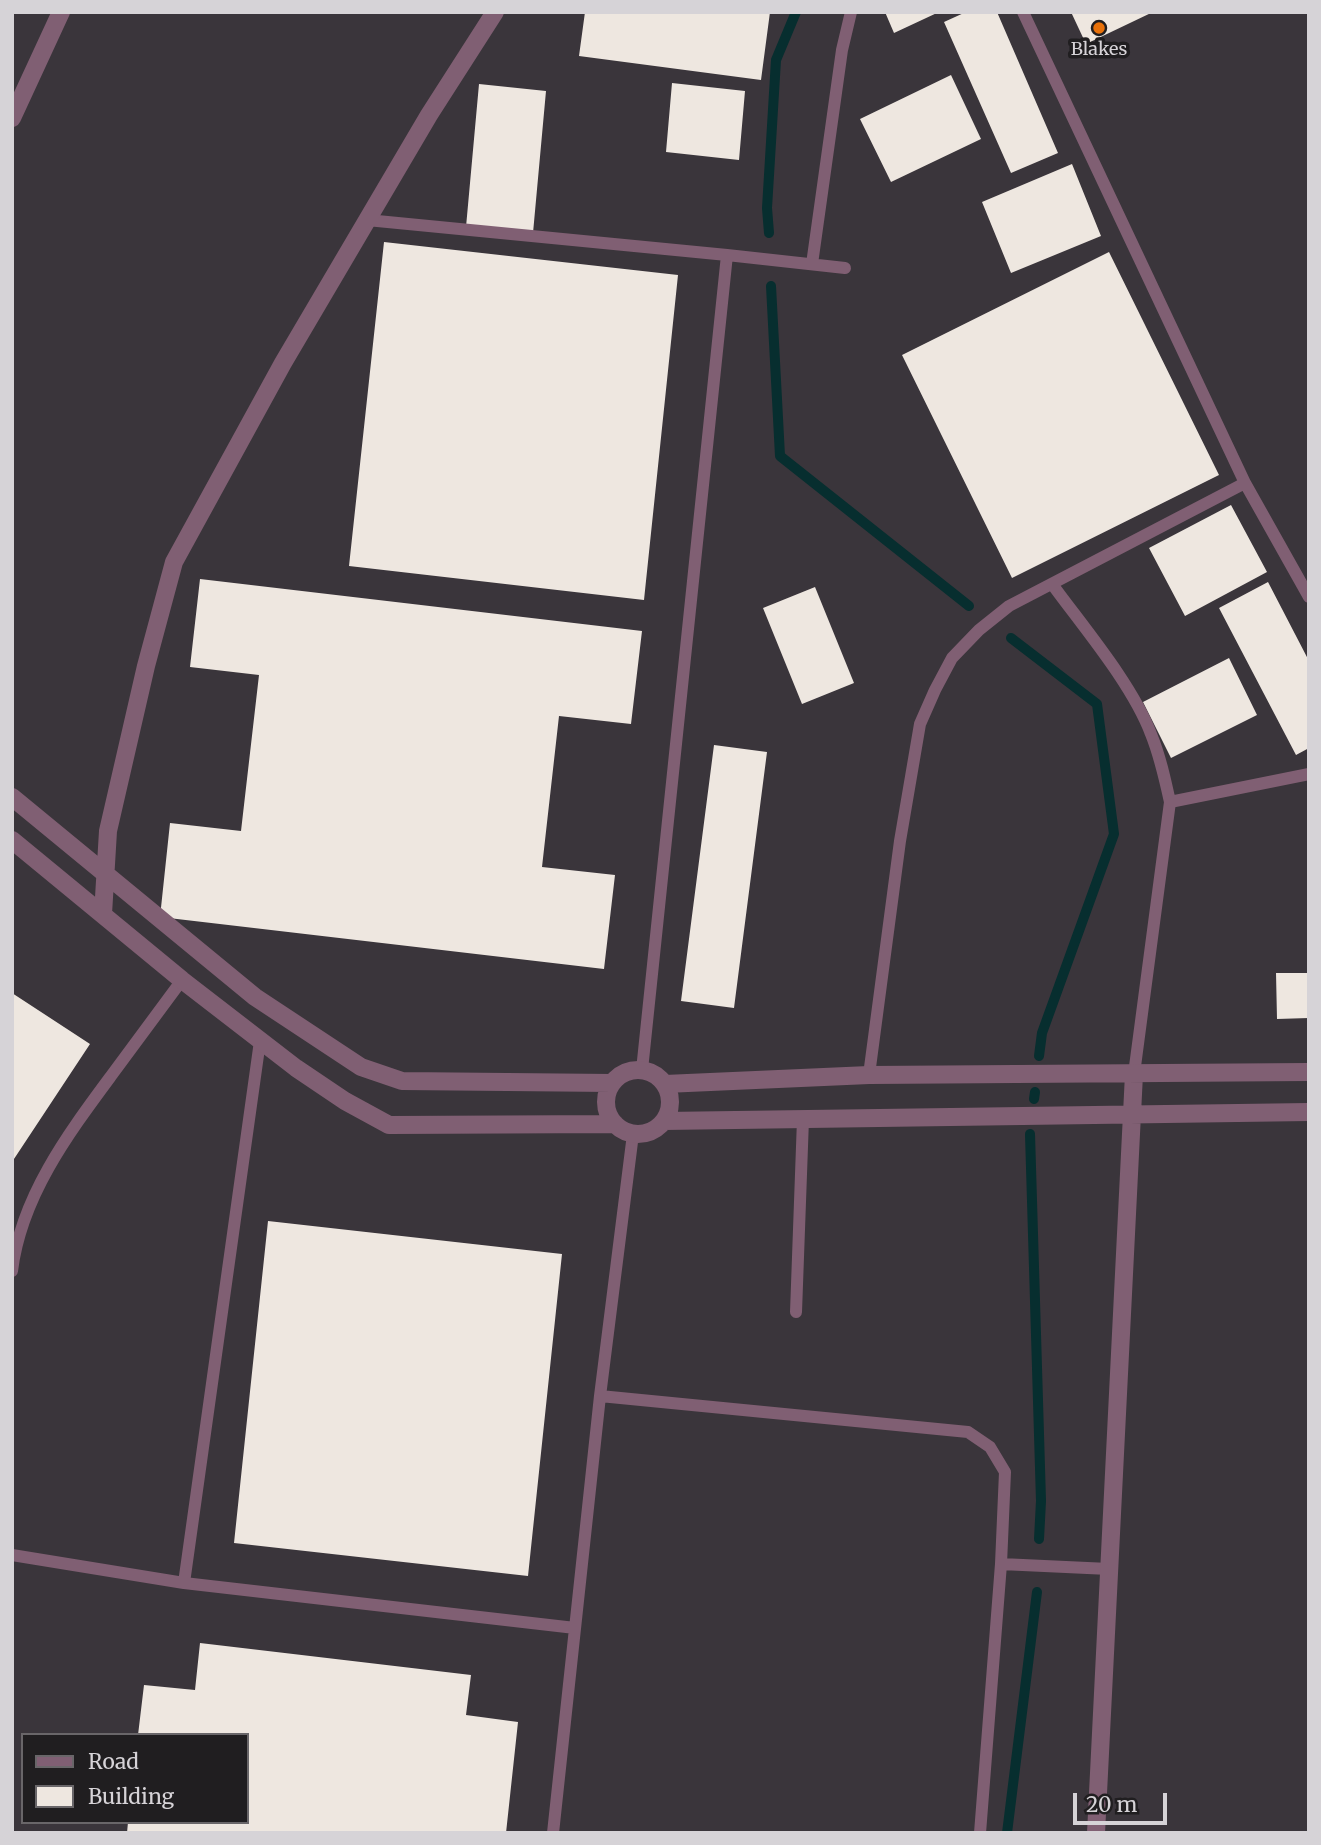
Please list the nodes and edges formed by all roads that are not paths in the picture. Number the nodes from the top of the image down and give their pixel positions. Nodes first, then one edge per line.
1 (61, 12) edge
2 (495, 12) edge
3 (851, 12) edge
4 (1023, 12) edge
5 (12, 118) edge
6 (367, 220) junction
7 (727, 255) junction
8 (812, 264) junction
9 (845, 268) dead end
10 (1245, 483) junction
11 (1052, 584) junction
12 (1309, 597) edge
13 (1309, 774) edge
14 (12, 797) edge
15 (1170, 802) junction
16 (12, 841) edge
17 (106, 873) junction
18 (103, 914) junction
19 (182, 980) junction
20 (260, 1041) junction
21 (642, 1070) junction
22 (1309, 1072) edge
23 (869, 1074) junction
24 (1134, 1074) junction
25 (612, 1083) junction
26 (665, 1084) junction
27 (1309, 1112) edge
28 (1132, 1116) junction
29 (803, 1119) junction
30 (664, 1121) junction
31 (615, 1124) junction
32 (633, 1133) junction
33 (12, 1270) edge
34 (796, 1312) dead end
35 (600, 1396) junction
36 (12, 1555) edge
37 (1001, 1564) junction
38 (1109, 1569) junction
39 (184, 1583) junction
40 (575, 1628) junction
41 (553, 1833) edge
42 (980, 1833) edge
43 (1096, 1833) edge

1 - 5 street
2 - 6 street
3 - 8 lane
4 - 10 lane
6 - 7 lane
6 - 17 street
7 - 8 lane
7 - 21 lane
8 - 9 lane
10 - 11 lane
10 - 12 lane
11 - 15 lane
11 - 23 lane
13 - 15 lane
14 - 17 street
15 - 24 lane
16 - 18 street
17 - 18 street
17 - 25 street
18 - 19 street
19 - 20 street
19 - 33 lane
20 - 31 street
20 - 39 lane
21 - 25 street
21 - 26 street
22 - 24 street
23 - 24 street
23 - 26 street
24 - 28 street
25 - 31 street
26 - 30 street
27 - 28 street
28 - 29 street
28 - 38 street
29 - 30 street
29 - 34 lane
30 - 32 street
31 - 32 street
32 - 35 lane
35 - 37 lane
35 - 40 lane
36 - 39 lane
37 - 38 lane
37 - 42 lane
38 - 43 street
39 - 40 lane
40 - 41 lane

